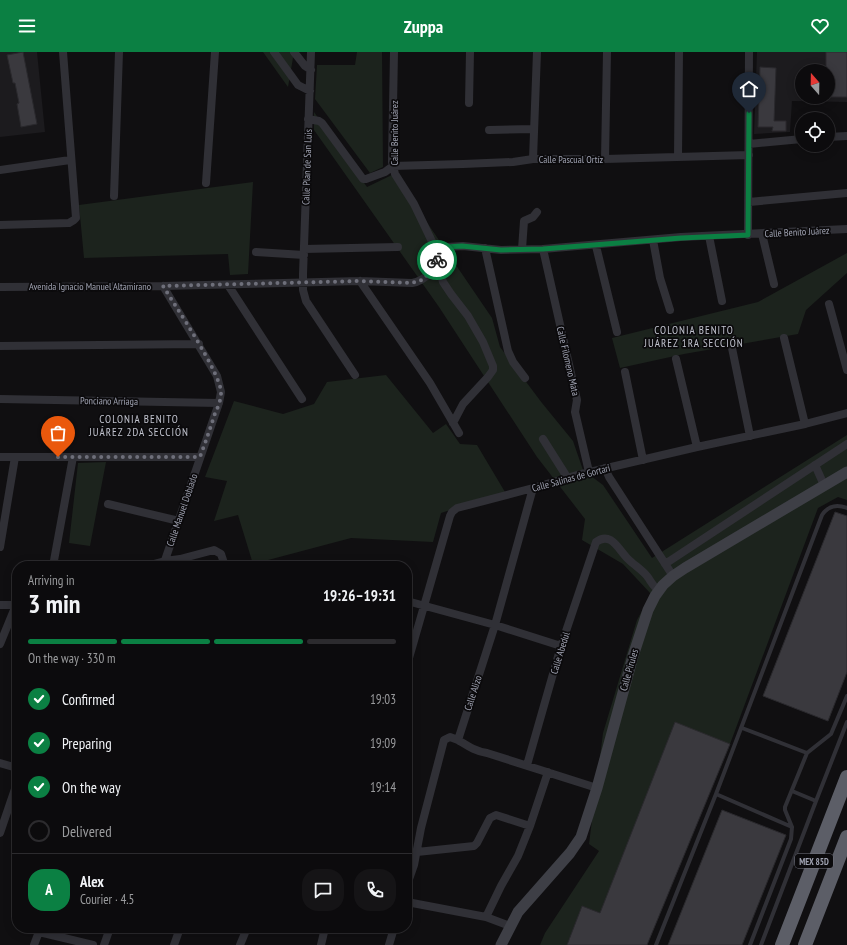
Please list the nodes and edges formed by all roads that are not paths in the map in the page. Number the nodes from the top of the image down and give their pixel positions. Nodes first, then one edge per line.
1 (63, 52) edge
2 (119, 52) edge
3 (215, 52) edge
4 (274, 52) edge
5 (294, 52) edge
6 (311, 52) edge
7 (394, 52) edge
8 (470, 52) edge
9 (537, 52) edge
10 (607, 52) edge
11 (679, 52) edge
12 (749, 52) edge
13 (311, 70) junction
14 (310, 91) junction
15 (469, 103) dead end
16 (308, 120) junction
17 (534, 129) junction
18 (490, 130) dead end
19 (847, 136) edge
20 (835, 137) edge
21 (795, 140) edge
22 (749, 144) junction
23 (749, 154) junction
24 (678, 157) junction
25 (533, 159) junction
26 (605, 159) junction
27 (70, 160) junction
28 (393, 166) junction
29 (0, 170) edge
30 (206, 183) dead end
31 (847, 193) edge
32 (114, 196) dead end
33 (749, 202) junction
34 (538, 212) dead end
35 (0, 225) edge
36 (847, 230) edge
37 (762, 234) junction
38 (748, 235) junction
39 (710, 236) junction
40 (652, 240) junction
41 (596, 246) junction
42 (398, 247) dead end
43 (485, 248) junction
44 (522, 249) junction
45 (543, 249) junction
46 (437, 251) junction
47 (256, 252) dead end
48 (304, 252) junction
49 (436, 263) junction
50 (360, 281) junction
51 (303, 282) junction
52 (774, 284) dead end
53 (228, 285) junction
54 (163, 286) junction
55 (0, 287) edge
56 (722, 301) dead end
57 (830, 304) dead end
58 (670, 310) dead end
59 (617, 332) dead end
60 (784, 338) dead end
61 (199, 344) junction
62 (0, 346) edge
63 (732, 348) dead end
64 (676, 359) dead end
65 (847, 370) edge
66 (625, 372) dead end
67 (355, 375) dead end
68 (525, 378) dead end
69 (0, 399) edge
70 (302, 399) dead end
71 (219, 403) junction
72 (847, 413) edge
73 (453, 423) junction
74 (805, 424) junction
75 (459, 433) dead end
76 (750, 436) junction
77 (543, 439) dead end
78 (847, 444) edge
79 (697, 447) junction
80 (0, 457) edge
81 (15, 457) junction
82 (72, 457) junction
83 (200, 457) junction
84 (643, 460) junction
85 (815, 465) junction
86 (605, 468) junction
87 (590, 472) junction
88 (847, 472) edge
89 (567, 477) junction
90 (824, 485) junction
91 (533, 488) junction
92 (108, 504) dead end
93 (847, 508) edge
94 (179, 521) junction
95 (0, 547) edge
96 (54, 561) edge
97 (165, 561) edge
98 (174, 561) edge
99 (223, 561) edge
100 (665, 564) junction
101 (673, 576) junction
102 (659, 590) junction
103 (412, 602) edge
104 (0, 605) edge
105 (12, 605) edge
106 (424, 606) junction
107 (12, 615) edge
108 (495, 625) junction
109 (0, 644) edge
110 (561, 646) junction
111 (412, 648) edge
112 (847, 696) edge
113 (847, 722) edge
114 (742, 728) junction
115 (458, 740) junction
116 (807, 753) junction
117 (0, 763) edge
118 (526, 765) junction
119 (12, 767) edge
120 (548, 772) junction
121 (847, 776) edge
122 (597, 788) junction
123 (792, 791) junction
124 (716, 794) junction
125 (12, 798) edge
126 (816, 801) junction
127 (530, 826) junction
128 (792, 827) junction
129 (0, 833) edge
130 (847, 837) edge
131 (417, 852) junction
132 (412, 871) edge
133 (412, 903) edge
134 (486, 917) junction
135 (510, 926) junction
136 (39, 933) edge
137 (51, 933) edge
138 (108, 933) edge
139 (178, 933) edge
140 (245, 933) edge
141 (324, 933) edge
142 (393, 933) edge
143 (34, 945) edge
144 (93, 945) edge
145 (104, 945) edge
146 (174, 945) edge
147 (240, 945) edge
148 (321, 945) edge
149 (389, 945) edge
150 (501, 945) edge
151 (656, 945) edge
152 (750, 945) edge
153 (760, 945) edge
154 (782, 945) edge
155 (805, 945) edge

1 - 27 street
2 - 32 street
3 - 30 street
4 - 14 street
5 - 13 street
6 - 13 street, Calle Plan de San Luis
7 - 28 street, Calle Benito Juárez
8 - 15 street
9 - 17 street
10 - 26 street
11 - 24 street
12 - 22 street
13 - 14 street, Calle Plan de San Luis
14 - 16 street, Calle Plan de San Luis
16 - 28 street
16 - 48 street, Calle Plan de San Luis
17 - 18 street
17 - 25 street
19 - 20 street
21 - 22 street
22 - 23 street
23 - 24 street, Calle Pascual Ortíz
23 - 33 street
24 - 26 street, Calle Pascual Ortíz
25 - 26 street, Calle Pascual Ortíz
25 - 28 street, Calle Pascual Ortíz
27 - 29 street
27 - 35 street
28 - 46 street, Calle Benito Juárez
31 - 33 street
33 - 38 street
34 - 44 street
36 - 37 street, Calle Benito Juárez
37 - 38 street, Calle Benito Juárez
37 - 52 street
38 - 39 street, Calle Benito Juárez
39 - 40 street, Calle Benito Juárez
39 - 56 street
40 - 41 street, Calle Benito Juárez
40 - 58 street
41 - 45 street, Calle Benito Juárez
41 - 59 street
42 - 48 street
43 - 44 street, Calle Benito Juárez
43 - 46 street, Calle Benito Juárez
43 - 68 street
44 - 45 street, Calle Benito Juárez
45 - 87 street, Calle Filomeno Mata
46 - 49 street
47 - 48 street
48 - 51 street, Calle Plan de San Luis
49 - 50 street, Avenida Ignacio Manuel Altamirano
49 - 73 street
50 - 51 street, Avenida Ignacio Manuel Altamirano
50 - 73 street
51 - 53 street, Avenida Ignacio Manuel Altamirano
51 - 67 street, Calle Plan de San Luis
53 - 54 street, Avenida Ignacio Manuel Altamirano
53 - 70 street
54 - 55 street, Avenida Ignacio Manuel Altamirano
54 - 61 street, Calle Manuel Doblado
57 - 65 street
60 - 74 street
61 - 62 street
61 - 71 street, Calle Manuel Doblado
63 - 76 street
64 - 79 street
66 - 84 street
69 - 71 street, Ponciano Arriaga
71 - 83 street, Calle Manuel Doblado
72 - 74 street, Calle Salinas de Gortari
73 - 75 street
74 - 76 street, Calle Salinas de Gortari
76 - 79 street, Calle Salinas de Gortari
77 - 89 street
78 - 85 street
79 - 84 street, Calle Salinas de Gortari
80 - 81 street
81 - 82 street
81 - 95 street
82 - 83 street
82 - 96 street
83 - 94 street, Calle Manuel Doblado
84 - 86 street, Calle Salinas de Gortari
85 - 90 street
85 - 100 street
86 - 87 street, Calle Salinas de Gortari
86 - 100 street
87 - 89 street, Calle Salinas de Gortari
88 - 90 street, Calle Pirules
89 - 91 street, Calle Salinas de Gortari
90 - 101 street, Calle Pirules
91 - 106 street, Calle Salinas de Gortari
91 - 108 street, Calle Alizo
92 - 94 street
93 - 114 lane
94 - 97 street, Calle Manuel Doblado
98 - 99 street
100 - 101 street
101 - 102 street, Calle Pirules
102 - 110 street, Calle Abedul
102 - 122 street, Calle Pirules
103 - 106 street
104 - 105 street
106 - 108 street
106 - 111 street, Calle Salinas de Gortari
107 - 109 street
108 - 110 street
108 - 115 street, Calle Alizo
110 - 118 street, Calle Abedul
112 - 116 lane
113 - 126 lane
114 - 116 lane
114 - 124 lane
115 - 118 street
115 - 131 street
116 - 123 lane
117 - 119 street
118 - 120 street
120 - 122 street
120 - 127 street
121 - 154 highway, MEX 85D
122 - 135 street, Calle Pirules
123 - 126 lane
123 - 128 lane
124 - 128 lane
124 - 151 lane
125 - 129 street
126 - 153 lane
127 - 131 street
127 - 134 street
128 - 152 lane
130 - 155 highway, MEX 85D
131 - 132 street
133 - 134 street
134 - 135 street
135 - 150 street, Calle Pirules
136 - 143 street
137 - 144 street
138 - 145 street
139 - 146 street
140 - 147 street
141 - 148 street
142 - 149 street

